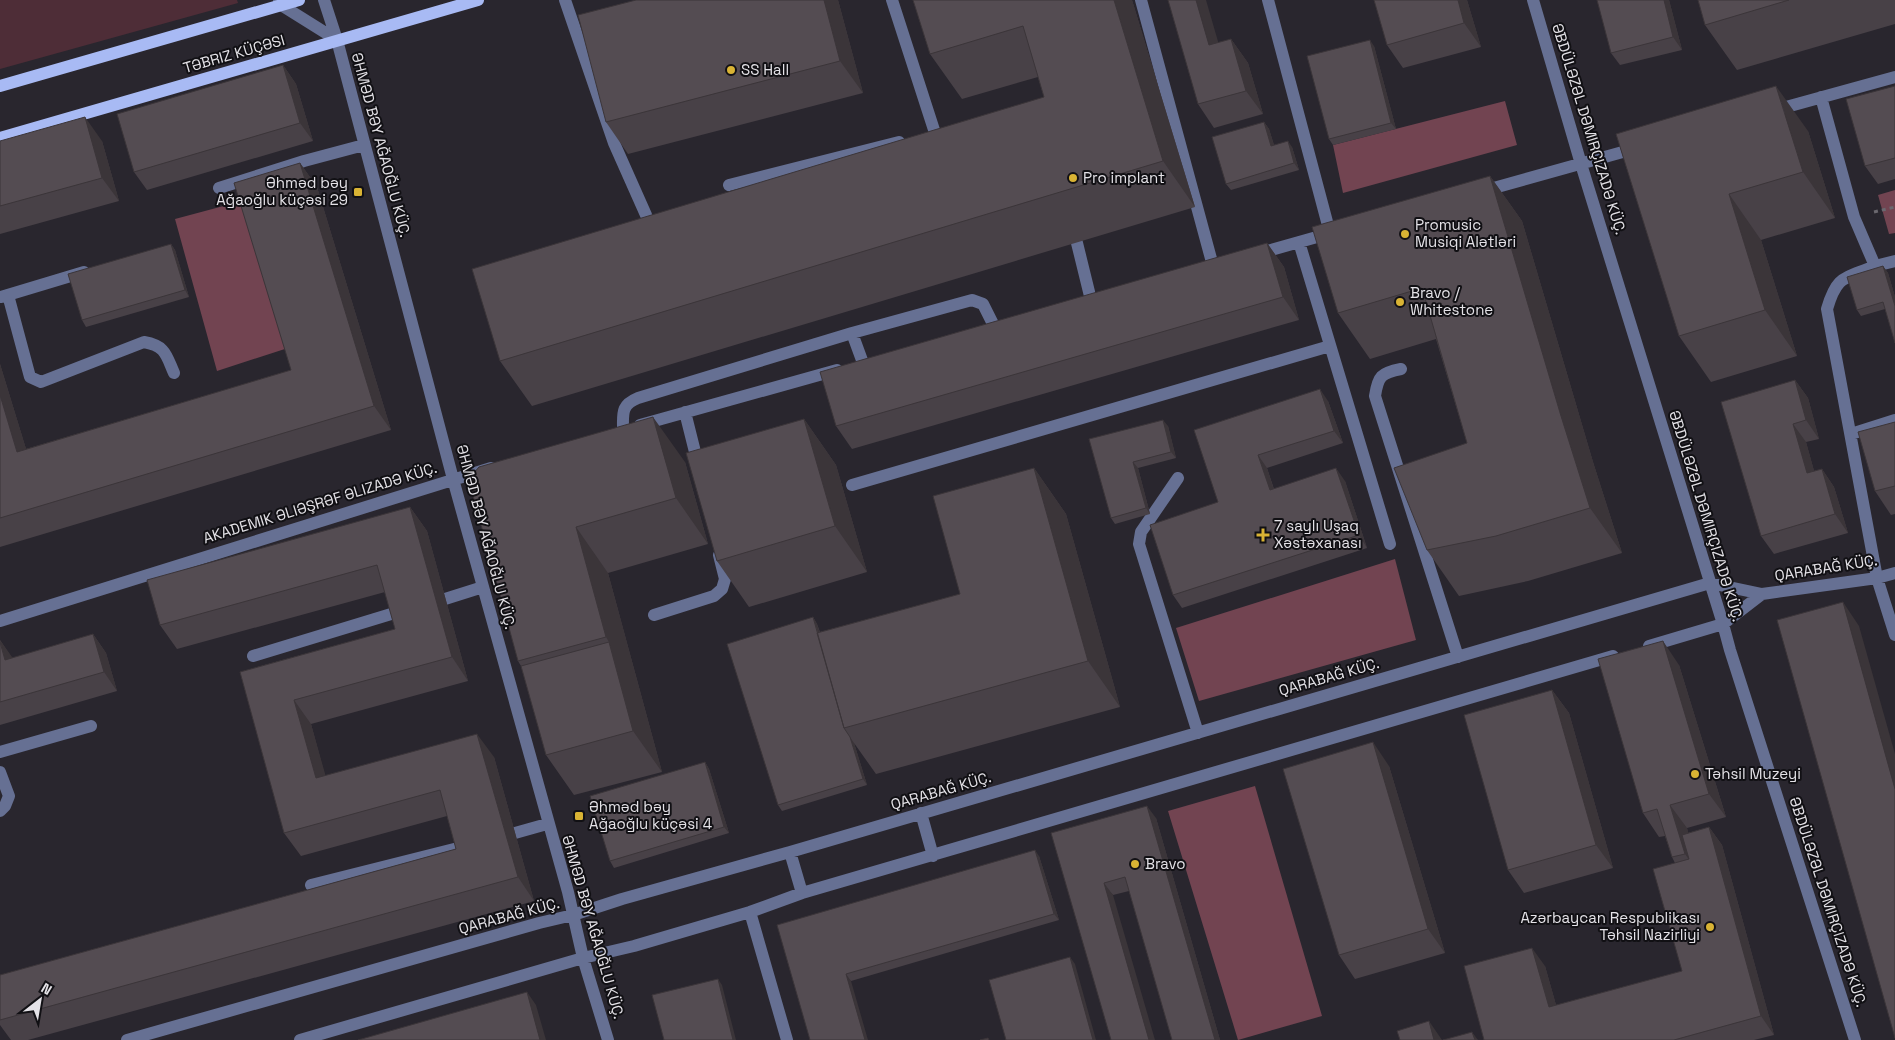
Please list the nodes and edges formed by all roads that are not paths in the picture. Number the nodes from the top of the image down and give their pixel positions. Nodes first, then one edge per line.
1 (300, 0) edge
2 (324, 0) edge
3 (478, 0) edge
4 (565, 0) edge
5 (892, 0) edge
6 (1141, 0) edge
7 (1268, 0) edge
8 (1533, 0) edge
9 (280, 3) edge
10 (337, 40) junction
11 (1895, 77) edge
12 (0, 86) edge
13 (1821, 97) junction
14 (1764, 113) edge
15 (950, 129) edge
16 (0, 138) edge
17 (909, 139) edge
18 (364, 145) junction
19 (1648, 145) edge
20 (1581, 164) junction
21 (730, 185) dead end
22 (219, 188) dead end
23 (1470, 195) edge
24 (646, 216) edge
25 (1300, 242) junction
26 (1077, 243) dead end
27 (1242, 258) edge
28 (1895, 261) edge
29 (1213, 266) edge
30 (1875, 266) junction
31 (94, 268) edge
32 (4, 296) edge
33 (1091, 300) edge
34 (994, 326) edge
35 (852, 333) junction
36 (1330, 346) junction
37 (1401, 369) dead end
38 (174, 373) dead end
39 (685, 412) junction
40 (1895, 420) edge
41 (1851, 434) junction
42 (500, 465) edge
43 (701, 476) edge
44 (1178, 478) dead end
45 (453, 479) junction
46 (852, 484) dead end
47 (716, 542) edge
48 (1390, 544) dead end
49 (1895, 573) edge
50 (1877, 578) junction
51 (1710, 583) junction
52 (482, 587) junction
53 (1762, 594) junction
54 (446, 599) dead end
55 (401, 611) edge
56 (654, 615) dead end
57 (0, 621) edge
58 (1723, 624) junction
59 (1895, 635) edge
60 (253, 656) dead end
61 (1458, 657) junction
62 (91, 726) dead end
63 (1198, 733) junction
64 (0, 752) edge
65 (0, 772) edge
66 (0, 811) edge
67 (921, 813) junction
68 (547, 824) junction
69 (515, 833) dead end
70 (466, 846) edge
71 (790, 852) junction
72 (933, 856) junction
73 (311, 885) dead end
74 (802, 894) junction
75 (750, 912) junction
76 (573, 915) junction
77 (584, 958) junction
78 (128, 1040) edge
79 (300, 1040) edge
80 (608, 1040) edge
81 (787, 1040) edge
82 (1855, 1040) edge

1 - 9 main road
2 - 10 street, ƏHMƏD BƏY AĞAOĞLU KÜÇ.
3 - 10 main road, TƏBRIZ KÜÇƏSI
4 - 24 street
5 - 15 street
6 - 29 street
7 - 25 street
8 - 20 street, ƏBDÜLƏZƏL DƏMIRÇIZADƏ KÜÇ.
9 - 10 street, ƏHMƏD BƏY AĞAOĞLU KÜÇ.
9 - 12 main road
10 - 16 main road, TƏBRIZ KÜÇƏSI
10 - 18 street, ƏHMƏD BƏY AĞAOĞLU KÜÇ.
11 - 13 street
13 - 14 street
13 - 30 street
17 - 21 street
18 - 22 street
18 - 45 street, ƏHMƏD BƏY AĞAOĞLU KÜÇ.
19 - 20 street
20 - 23 street
20 - 51 street, ƏBDÜLƏZƏL DƏMIRÇIZADƏ KÜÇ.
25 - 27 street
25 - 36 street
26 - 33 street
28 - 30 street
30 - 41 street
31 - 32 street
32 - 38 street
34 - 35 street
35 - 39 street
35 - 39 street
36 - 46 street
36 - 48 street
37 - 61 street
39 - 43 street
40 - 41 street
41 - 50 street
42 - 45 street, AKADEMIK ƏLIƏŞRƏF ƏLIZADƏ KÜÇ.
44 - 63 street
45 - 52 street, ƏHMƏD BƏY AĞAOĞLU KÜÇ.
45 - 57 street, AKADEMIK ƏLIƏŞRƏF ƏLIZADƏ KÜÇ.
47 - 56 street
49 - 50 street, QARABAĞ KÜÇ.
50 - 53 street, QARABAĞ KÜÇ.
50 - 59 street
51 - 53 street, QARABAĞ KÜÇ.
51 - 58 street, ƏBDÜLƏZƏL DƏMIRÇIZADƏ KÜÇ.
51 - 61 street, QARABAĞ KÜÇ.
52 - 54 street
52 - 68 street, ƏHMƏD BƏY AĞAOĞLU KÜÇ.
53 - 58 street, QARABAĞ KÜÇ.
55 - 60 street
58 - 72 street, QARABAĞ KÜÇ.
58 - 82 street, ƏBDÜLƏZƏL DƏMIRÇIZADƏ KÜÇ.
61 - 63 street, QARABAĞ KÜÇ.
62 - 64 street
63 - 67 street, QARABAĞ KÜÇ.
65 - 66 street
67 - 71 street, QARABAĞ KÜÇ.
67 - 72 street
68 - 69 street
68 - 76 street, ƏHMƏD BƏY AĞAOĞLU KÜÇ.
70 - 73 street
71 - 74 street
71 - 76 street, QARABAĞ KÜÇ.
72 - 74 street, QARABAĞ KÜÇ.
74 - 75 street, QARABAĞ KÜÇ.
75 - 77 street, QARABAĞ KÜÇ.
75 - 81 street
76 - 77 street, ƏHMƏD BƏY AĞAOĞLU KÜÇ.
76 - 78 street, QARABAĞ KÜÇ.
77 - 79 street, QARABAĞ KÜÇ.
77 - 80 street, ƏHMƏD BƏY AĞAOĞLU KÜÇ.

